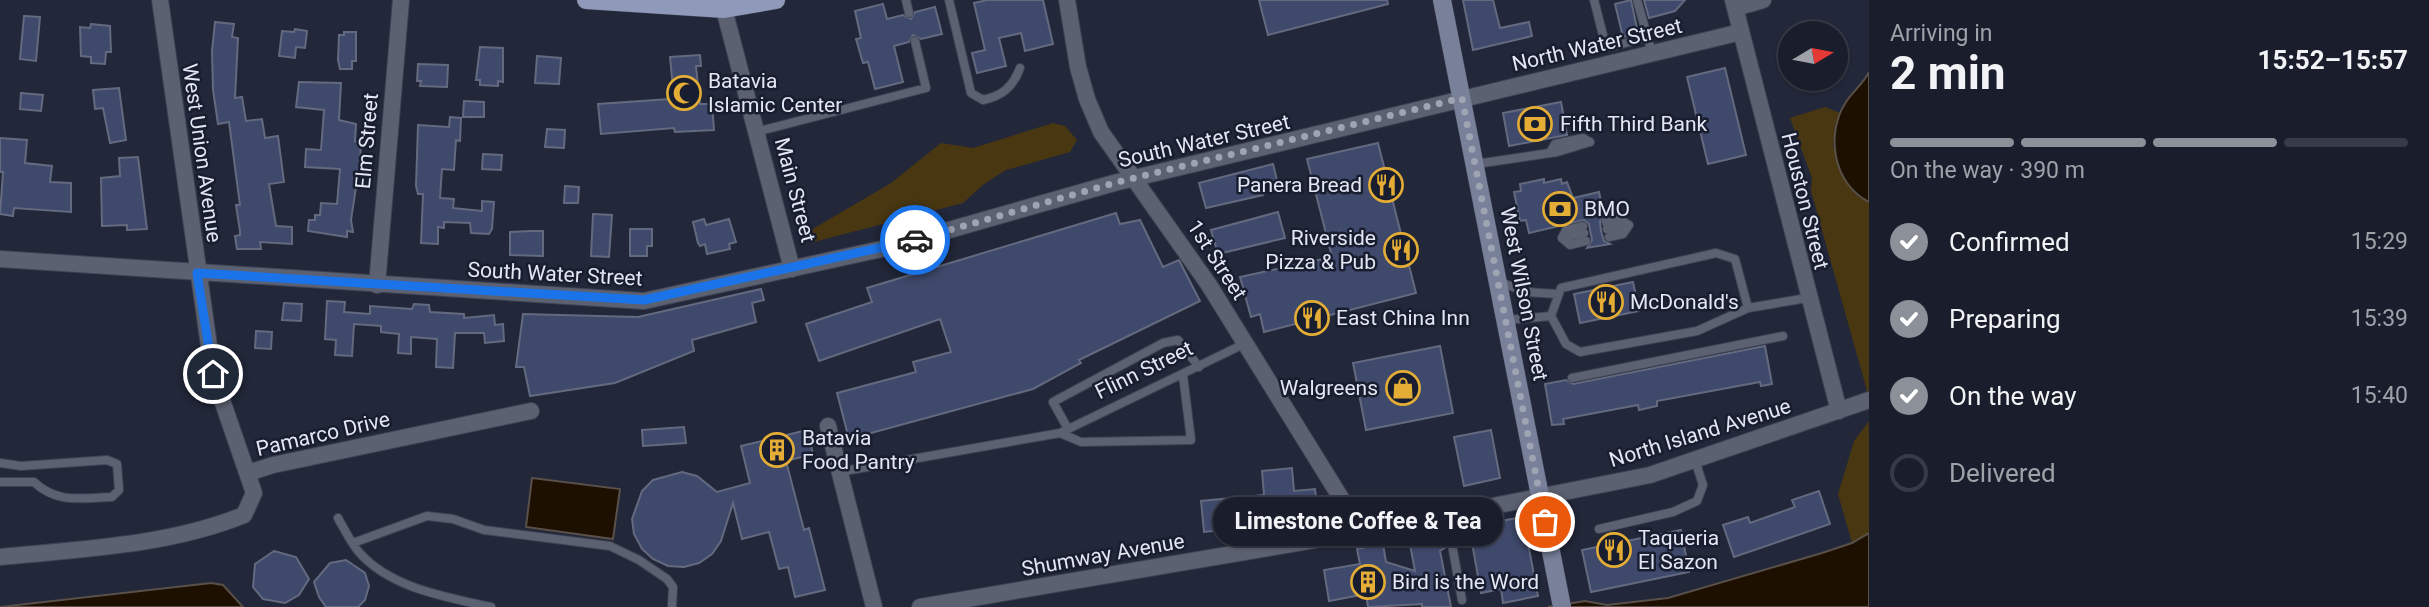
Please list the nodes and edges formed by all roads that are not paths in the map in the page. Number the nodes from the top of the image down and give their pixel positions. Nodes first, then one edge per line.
1 (160, 0) edge
2 (401, 0) edge
3 (586, 0) edge
4 (776, 0) edge
5 (906, 0) edge
6 (949, 0) edge
7 (1067, 0) edge
8 (1442, 0) edge
9 (1594, 0) edge
10 (1637, 0) edge
11 (1763, 0) edge
12 (1734, 4) edge
13 (723, 5) edge
14 (909, 13) dead end
15 (1741, 33) junction
16 (1647, 37) junction
17 (915, 41) dead end
18 (1652, 53) junction
19 (1020, 68) dead end
20 (1462, 98) junction
21 (756, 132) junction
22 (1590, 142) dead end
23 (1476, 164) junction
24 (1137, 178) junction
25 (1623, 226) joint
26 (1584, 234) dead end
27 (1563, 238) dead end
28 (0, 259) edge
29 (792, 269) junction
30 (197, 273) junction
31 (1500, 282) junction
32 (377, 285) junction
33 (1557, 294) junction
34 (1807, 298) junction
35 (1748, 308) junction
36 (1552, 316) junction
37 (1506, 320) junction
38 (1783, 336) dead end
39 (1246, 343) junction
40 (1199, 367) junction
41 (1183, 374) junction
42 (1572, 378) dead end
43 (1869, 400) edge
44 (531, 411) dead end
45 (1839, 411) junction
46 (828, 426) dead end
47 (1064, 431) junction
48 (1695, 460) junction
49 (0, 463) edge
50 (21, 466) junction
51 (839, 472) junction
52 (248, 473) junction
53 (0, 482) edge
54 (21, 482) junction
55 (1541, 498) junction
56 (1447, 517) junction
57 (338, 518) dead end
58 (1599, 529) dead end
59 (1362, 532) junction
60 (353, 543) junction
61 (0, 557) edge
62 (1462, 600) dead end
63 (1561, 602) edge
64 (491, 607) edge
65 (672, 607) edge
66 (874, 607) edge
67 (920, 607) edge

1 - 30 street, West Union Avenue
2 - 32 street, Elm Street
3 - 13 main road
4 - 13 main road
5 - 14 lane
6 - 19 lane
7 - 24 street, 1st Street
8 - 20 main road, West Wilson Street
9 - 16 lane
10 - 16 lane
11 - 12 street
12 - 15 street, Houston Street
13 - 21 street, Main Street
15 - 18 street, North Water Street
15 - 34 street, Houston Street
16 - 18 lane
17 - 21 lane
18 - 20 street, North Water Street
20 - 23 main road, West Wilson Street
20 - 24 street, South Water Street
21 - 29 street, Main Street
22 - 23 lane
23 - 31 main road, West Wilson Street
24 - 29 street, South Water Street
24 - 39 street, 1st Street
25 - 25 lane
26 - 27 lane
28 - 30 street, South Water Street
29 - 32 street, South Water Street
30 - 32 street, South Water Street
30 - 52 street, West Union Avenue
31 - 33 lane
31 - 37 main road, West Wilson Street
33 - 35 lane
33 - 36 lane
34 - 35 lane
34 - 45 street, Houston Street
35 - 36 lane
36 - 37 lane
37 - 55 main road, West Wilson Street
38 - 42 lane
39 - 40 lane, Flinn Street
39 - 59 street, 1st Street
40 - 41 lane, Flinn Street
40 - 47 lane
41 - 47 lane, Flinn Street
41 - 47 lane
43 - 45 street, North Island Avenue
44 - 52 street, Pamarco Drive
45 - 48 street, North Island Avenue
46 - 51 street
47 - 51 lane
48 - 55 street, North Island Avenue
48 - 58 lane
49 - 50 lane
50 - 54 lane
50 - 54 lane
51 - 66 street
52 - 61 street, Pamarco Drive
53 - 54 lane
55 - 56 street, Shumway Avenue
55 - 63 main road, West Wilson Street
56 - 59 street, Shumway Avenue
56 - 62 lane
57 - 60 lane
59 - 67 street, Shumway Avenue
60 - 64 lane
60 - 65 lane

